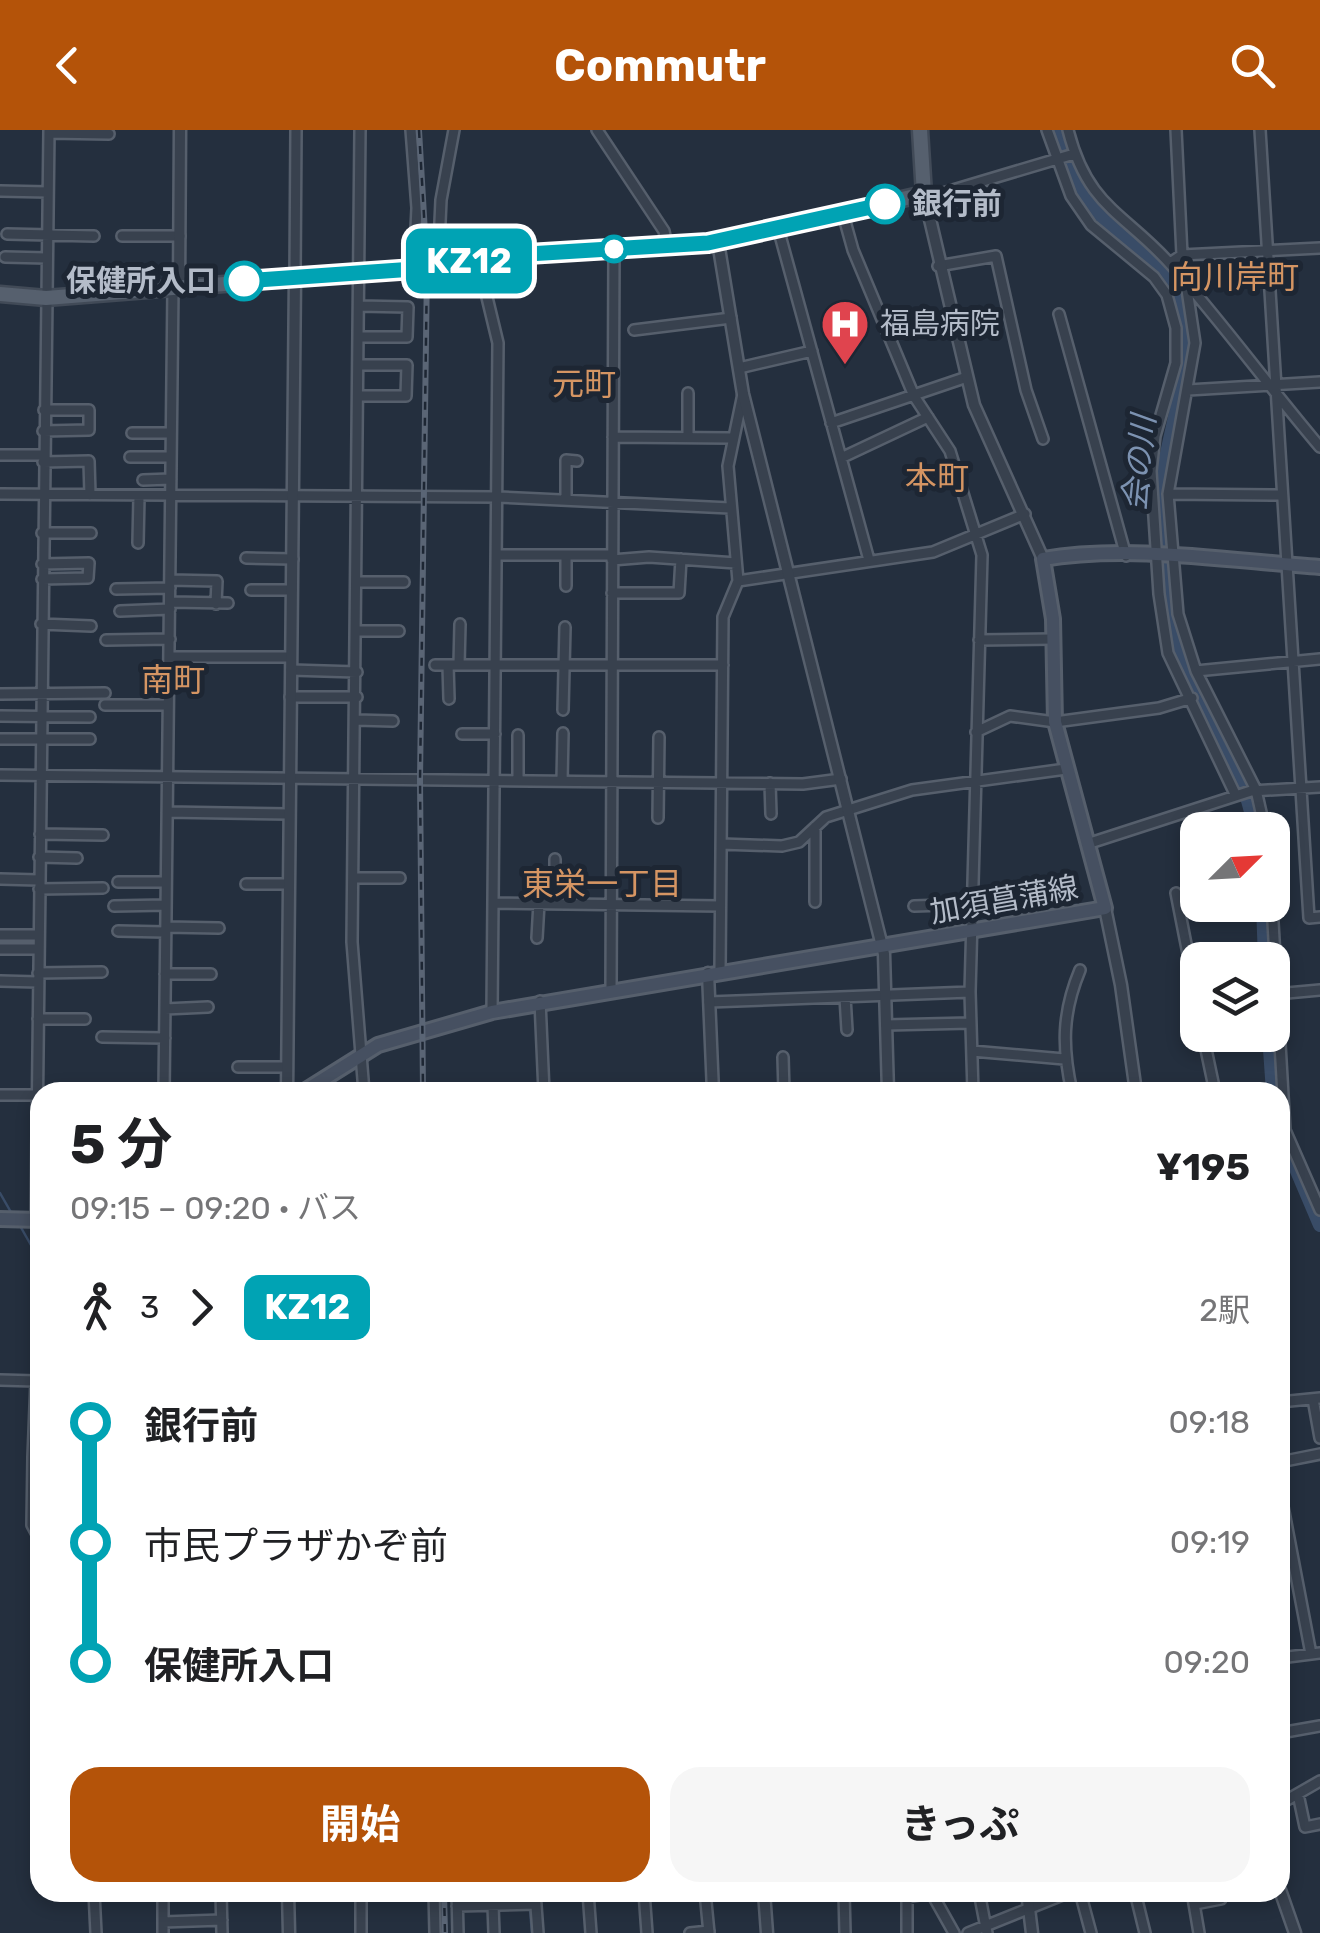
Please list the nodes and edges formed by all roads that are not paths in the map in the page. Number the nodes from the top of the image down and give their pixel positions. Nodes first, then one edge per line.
1 (180, 130) edge
2 (296, 130) edge
3 (360, 130) edge
4 (410, 130) edge
5 (454, 130) edge
6 (597, 130) edge
7 (920, 130) edge
8 (1046, 130) edge
9 (1068, 130) edge
10 (1176, 130) edge
11 (1260, 130) edge
12 (49, 131) edge
13 (109, 134) dead end
14 (1074, 154) junction
15 (1056, 160) junction
16 (0, 191) edge
17 (48, 192) junction
18 (924, 194) junction
19 (843, 214) junction
20 (778, 228) junction
21 (7, 234) dead end
22 (47, 234) junction
23 (94, 236) dead end
24 (122, 236) dead end
25 (180, 236) junction
26 (718, 242) junction
27 (667, 246) junction
28 (1320, 248) edge
29 (614, 250) junction
30 (1265, 251) junction
31 (1182, 255) junction
32 (6, 258) dead end
33 (46, 258) junction
34 (478, 260) junction
35 (1170, 262) junction
36 (438, 266) junction
37 (938, 266) junction
38 (414, 269) junction
39 (358, 273) junction
40 (294, 276) junction
41 (1186, 283) junction
42 (176, 288) junction
43 (0, 294) edge
44 (46, 298) junction
45 (359, 306) junction
46 (1059, 314) dead end
47 (731, 318) junction
48 (634, 330) dead end
49 (358, 337) junction
50 (812, 351) junction
51 (358, 365) junction
52 (739, 368) junction
53 (967, 377) junction
54 (1320, 382) edge
55 (1272, 387) junction
56 (1188, 390) junction
57 (688, 393) dead end
58 (743, 394) junction
59 (358, 396) junction
60 (914, 396) junction
61 (44, 410) junction
62 (928, 417) junction
63 (831, 424) junction
64 (43, 431) junction
65 (132, 432) dead end
66 (171, 434) junction
67 (614, 437) junction
68 (688, 437) junction
69 (731, 438) junction
70 (1043, 439) dead end
71 (1320, 447) edge
72 (0, 455) edge
73 (130, 457) dead end
74 (171, 457) junction
75 (43, 458) junction
76 (841, 458) junction
77 (576, 461) dead end
78 (171, 479) junction
79 (143, 480) dead end
80 (0, 494) edge
81 (42, 494) junction
82 (1168, 494) junction
83 (90, 495) junction
84 (1280, 495) junction
85 (139, 496) junction
86 (171, 497) junction
87 (498, 497) junction
88 (294, 498) junction
89 (358, 498) junction
90 (566, 500) junction
91 (613, 502) junction
92 (730, 508) junction
93 (1025, 514) junction
94 (42, 533) junction
95 (91, 533) dead end
96 (974, 537) junction
97 (138, 543) dead end
98 (566, 555) junction
99 (498, 556) junction
100 (1126, 556) junction
101 (1164, 556) junction
102 (612, 557) junction
103 (246, 558) dead end
104 (292, 558) junction
105 (680, 559) junction
106 (1043, 559) junction
107 (870, 560) junction
108 (736, 563) junction
109 (42, 564) junction
110 (1284, 564) junction
111 (1320, 566) edge
112 (790, 573) junction
113 (42, 580) junction
114 (738, 581) junction
115 (356, 582) junction
116 (404, 582) dead end
117 (170, 584) junction
118 (566, 586) dead end
119 (116, 589) dead end
120 (251, 590) dead end
121 (292, 590) junction
122 (612, 592) junction
123 (228, 603) dead end
124 (216, 604) junction
125 (170, 606) junction
126 (120, 611) dead end
127 (41, 624) junction
128 (460, 624) dead end
129 (90, 626) dead end
130 (564, 627) dead end
131 (356, 630) junction
132 (398, 631) dead end
133 (170, 638) junction
134 (106, 640) dead end
135 (979, 640) junction
136 (1054, 640) junction
137 (170, 657) junction
138 (291, 657) junction
139 (1320, 658) edge
140 (1291, 661) junction
141 (496, 664) junction
142 (564, 664) junction
143 (434, 665) dead end
144 (453, 665) junction
145 (611, 665) junction
146 (723, 665) junction
147 (291, 670) junction
148 (1196, 671) junction
149 (357, 672) junction
150 (0, 694) edge
151 (41, 694) junction
152 (290, 697) junction
153 (357, 697) junction
154 (1192, 698) junction
155 (449, 699) dead end
156 (168, 705) junction
157 (563, 710) dead end
158 (0, 716) edge
159 (40, 716) junction
160 (90, 717) dead end
161 (356, 720) junction
162 (393, 721) dead end
163 (1055, 722) junction
164 (562, 732) dead end
165 (976, 732) junction
166 (462, 734) dead end
167 (494, 734) junction
168 (518, 735) dead end
169 (659, 737) dead end
170 (90, 739) dead end
171 (0, 740) edge
172 (40, 740) junction
173 (1066, 770) junction
174 (0, 774) edge
175 (40, 774) junction
176 (167, 776) junction
177 (840, 778) junction
178 (975, 778) junction
179 (290, 780) junction
180 (354, 780) junction
181 (609, 780) junction
182 (518, 781) junction
183 (562, 781) junction
184 (660, 781) junction
185 (494, 782) junction
186 (722, 783) junction
187 (770, 784) junction
188 (1320, 787) edge
189 (1298, 788) junction
190 (1246, 793) junction
191 (848, 809) junction
192 (166, 812) junction
193 (1256, 812) edge
194 (290, 814) junction
195 (771, 814) dead end
196 (658, 818) dead end
197 (816, 827) junction
198 (40, 834) junction
199 (104, 834) dead end
200 (721, 844) junction
201 (1087, 844) junction
202 (39, 857) junction
203 (78, 858) dead end
204 (555, 859) dead end
205 (353, 878) junction
206 (400, 878) dead end
207 (0, 880) edge
208 (118, 882) dead end
209 (166, 882) junction
210 (39, 884) junction
211 (246, 884) dead end
212 (289, 884) junction
213 (103, 888) dead end
214 (1176, 893) dead end
215 (814, 902) dead end
216 (493, 903) junction
217 (539, 903) junction
218 (555, 903) junction
219 (609, 904) junction
220 (974, 904) junction
221 (166, 905) junction
222 (114, 906) dead end
223 (720, 906) junction
224 (914, 906) dead end
225 (1104, 908) junction
226 (1320, 917) edge
227 (219, 928) dead end
228 (166, 929) junction
229 (118, 931) dead end
230 (972, 933) junction
231 (0, 935) edge
232 (38, 935) junction
233 (537, 938) dead end
234 (1186, 942) edge
235 (883, 947) junction
236 (38, 949) junction
237 (0, 950) edge
238 (1080, 970) dead end
239 (102, 972) dead end
240 (714, 972) junction
241 (165, 974) junction
242 (211, 974) dead end
243 (38, 978) junction
244 (0, 981) edge
245 (611, 989) junction
246 (1320, 990) edge
247 (970, 992) junction
248 (1290, 993) edge
249 (886, 996) junction
250 (845, 997) junction
251 (540, 1001) junction
252 (709, 1002) junction
253 (208, 1008) dead end
254 (165, 1009) junction
255 (492, 1012) junction
256 (38, 1019) junction
257 (85, 1019) dead end
258 (970, 1023) junction
259 (886, 1025) junction
260 (846, 1030) dead end
261 (102, 1037) dead end
262 (164, 1038) junction
263 (972, 1051) junction
264 (362, 1052) junction
265 (1207, 1052) edge
266 (1280, 1052) edge
267 (783, 1057) dead end
268 (1064, 1058) junction
269 (238, 1067) dead end
270 (287, 1067) junction
271 (38, 1082) edge
272 (164, 1082) edge
273 (287, 1082) edge
274 (318, 1082) edge
275 (364, 1082) edge
276 (544, 1082) edge
277 (713, 1082) edge
278 (784, 1082) edge
279 (888, 1082) edge
280 (972, 1082) edge
281 (1070, 1082) edge
282 (1134, 1082) edge
283 (1213, 1082) edge
284 (1282, 1082) edge
285 (0, 1095) edge
286 (30, 1097) edge
287 (1290, 1139) edge
288 (1320, 1210) edge
289 (0, 1380) edge
290 (30, 1381) edge
291 (1317, 1398) edge
292 (1290, 1401) edge
293 (1320, 1438) edge
294 (1320, 1454) edge
295 (1290, 1460) edge
296 (1290, 1536) edge
297 (1316, 1653) edge
298 (1290, 1657) edge
299 (1320, 1726) edge
300 (1290, 1731) edge
301 (1320, 1780) edge
302 (1298, 1794) junction
303 (1290, 1798) edge
304 (1320, 1824) edge
305 (94, 1902) edge
306 (221, 1902) edge
307 (288, 1902) edge
308 (361, 1902) edge
309 (434, 1902) edge
310 (457, 1902) edge
311 (511, 1902) edge
312 (535, 1902) edge
313 (589, 1902) edge
314 (644, 1902) edge
315 (706, 1902) edge
316 (765, 1902) edge
317 (844, 1902) edge
318 (906, 1902) edge
319 (937, 1902) edge
320 (981, 1902) edge
321 (1027, 1902) edge
322 (1046, 1902) edge
323 (1083, 1902) edge
324 (1137, 1902) edge
325 (1205, 1902) edge
326 (1284, 1902) edge
327 (1195, 1904) joint
328 (493, 1905) junction
329 (457, 1906) junction
330 (1027, 1910) junction
331 (222, 1920) junction
332 (163, 1927) edge
333 (986, 1930) edge
334 (709, 1932) edge
335 (96, 1933) edge
336 (222, 1933) edge
337 (289, 1933) edge
338 (361, 1933) edge
339 (434, 1933) edge
340 (458, 1933) edge
341 (494, 1933) edge
342 (538, 1933) edge
343 (591, 1933) edge
344 (646, 1933) edge
345 (690, 1933) edge
346 (767, 1933) edge
347 (845, 1933) edge
348 (907, 1933) edge
349 (954, 1933) edge
350 (968, 1933) edge
351 (1032, 1933) edge
352 (1091, 1933) edge
353 (1145, 1933) edge
354 (1199, 1933) edge
355 (1296, 1933) edge

1 - 25 street
2 - 40 street
3 - 39 street
4 - 38 street
5 - 36 street
6 - 27 street
7 - 18 main road
8 - 15 street
9 - 14 street
10 - 31 street
11 - 30 street
12 - 13 street
12 - 17 street
14 - 15 street
14 - 35 street
15 - 18 street
15 - 101 street
16 - 17 street
17 - 22 street
18 - 19 main road
18 - 37 street
19 - 20 main road
19 - 60 street
20 - 26 main road
20 - 50 street
21 - 22 street
22 - 23 street
22 - 33 street
24 - 25 street
25 - 42 street
26 - 27 main road
26 - 47 street
27 - 29 main road
28 - 30 street
29 - 34 main road
29 - 67 street
30 - 31 street
30 - 55 street
31 - 35 street
32 - 33 street
33 - 44 street
34 - 36 main road
34 - 87 street
35 - 41 street
36 - 38 main road
37 - 53 street
37 - 70 street
38 - 39 main road
39 - 40 main road
39 - 45 street
40 - 42 main road
40 - 88 street
41 - 55 street
41 - 56 street
42 - 44 main road
42 - 66 street
43 - 44 main road
44 - 61 street
45 - 49 street
45 - 49 street
46 - 100 street
47 - 48 street
47 - 52 street
49 - 51 street
50 - 52 street
50 - 63 street
51 - 59 street
51 - 59 street
52 - 58 street
53 - 60 street
53 - 93 street
54 - 55 street
55 - 56 street
55 - 71 street
55 - 84 street
56 - 82 street
57 - 68 street
58 - 69 street
58 - 112 street
59 - 89 street
60 - 62 street
60 - 63 street
61 - 64 street
61 - 64 street
62 - 76 street
62 - 96 street
63 - 76 street
64 - 75 street
65 - 66 street
66 - 74 street
67 - 68 street
67 - 91 street
68 - 69 street
69 - 92 street
72 - 75 street
73 - 74 street
74 - 78 street
75 - 81 street
75 - 83 street
76 - 107 street
77 - 90 street
78 - 79 street
78 - 86 street
80 - 81 street
81 - 83 street
81 - 94 street
82 - 84 street
82 - 101 street
83 - 85 street
84 - 110 street
85 - 86 street
85 - 97 street
86 - 88 street
86 - 117 street
87 - 89 street
87 - 90 street
87 - 99 street
88 - 89 street
88 - 104 street
89 - 115 street
90 - 91 street
91 - 92 street
91 - 102 street
92 - 108 street
93 - 96 street
93 - 106 street
94 - 95 street
94 - 109 street
96 - 107 street
96 - 135 street
98 - 99 street
98 - 102 street
98 - 118 street
99 - 141 street
100 - 101 main road
100 - 106 main road
101 - 110 main road
101 - 148 street
101 - 154 street
102 - 105 street
102 - 122 street
103 - 104 street
104 - 121 street
105 - 108 street
105 - 122 street
106 - 136 main road, 加須菖蒲線
107 - 112 street
108 - 114 street
109 - 113 street
109 - 113 street
110 - 111 main road
110 - 140 street
112 - 114 street
112 - 177 street
113 - 127 street
114 - 146 street
115 - 116 street
115 - 131 street
117 - 119 street
117 - 124 street
117 - 125 street
120 - 121 street
121 - 138 street
122 - 145 street
123 - 124 street
124 - 125 street
125 - 126 street
125 - 133 street
127 - 129 street
127 - 151 street
128 - 144 street
130 - 142 street
131 - 132 street
131 - 149 street
133 - 134 street
133 - 137 street
135 - 136 street
135 - 165 street
136 - 163 main road, 加須菖蒲線
137 - 138 street
137 - 156 street
138 - 147 street
139 - 140 street
140 - 148 street
140 - 189 street
141 - 142 street
141 - 144 street
141 - 167 street
142 - 145 street
142 - 157 street
143 - 144 street
144 - 155 street
145 - 146 street
145 - 181 street
146 - 186 street
147 - 149 street
147 - 152 street
148 - 190 street
149 - 153 street
150 - 151 street
151 - 156 street
151 - 159 street
152 - 153 street
152 - 179 street
153 - 161 street
154 - 163 street
154 - 190 street
156 - 176 street
158 - 159 street
159 - 160 street
159 - 172 street
161 - 162 street
161 - 180 street
163 - 165 street
163 - 173 main road, 加須菖蒲線
164 - 183 street
165 - 178 street
166 - 167 street
167 - 185 street
168 - 182 street
169 - 184 street
170 - 172 street
171 - 172 street
172 - 175 street
173 - 178 street
173 - 201 main road, 加須菖蒲線
174 - 175 street
175 - 176 street
175 - 198 street
176 - 179 street
176 - 192 street
177 - 187 street
177 - 191 street
178 - 191 street
178 - 220 street
179 - 180 street
179 - 194 street
180 - 185 street
180 - 205 street
181 - 183 street
181 - 184 street
181 - 219 street
182 - 183 street
182 - 185 street
184 - 186 street
184 - 196 street
185 - 216 street
186 - 187 street
186 - 200 street
187 - 195 street
188 - 189 street
189 - 190 street
189 - 226 street
190 - 193 street
190 - 201 street
191 - 197 street
191 - 235 street
192 - 194 street
192 - 209 street
194 - 212 street
197 - 200 street
197 - 215 street
198 - 199 street
198 - 202 street
200 - 223 street
201 - 225 main road, 加須菖蒲線
202 - 203 street
202 - 210 street
204 - 218 street
205 - 206 street
205 - 264 street
207 - 210 street
208 - 209 street
209 - 221 street
210 - 213 street
210 - 232 street
211 - 212 street
212 - 270 street
214 - 234 street
216 - 217 street
216 - 255 street
217 - 218 street
217 - 233 street
218 - 219 street
219 - 223 street
219 - 245 street
220 - 224 street
220 - 230 street
221 - 222 street
221 - 228 street
223 - 240 street
225 - 230 main road, 加須菖蒲線
225 - 282 street
227 - 228 street
228 - 229 street
228 - 241 street
230 - 235 main road, 加須菖蒲線
230 - 247 street
231 - 232 street
232 - 236 street
235 - 240 main road, 加須菖蒲線
235 - 249 street
236 - 237 street
236 - 243 street
238 - 268 street
239 - 243 street
240 - 245 main road, 加須菖蒲線
240 - 252 street
241 - 242 street
241 - 254 street
243 - 244 street
243 - 256 street
245 - 251 main road, 加須菖蒲線
246 - 248 street
247 - 249 street
247 - 258 street
249 - 250 street
249 - 259 street
250 - 252 street
250 - 260 street
251 - 255 main road, 加須菖蒲線
251 - 276 street
252 - 277 street
253 - 254 street
254 - 262 street
255 - 264 main road, 加須菖蒲線
256 - 257 street
256 - 271 street
258 - 259 street
258 - 263 street
259 - 279 street
261 - 262 street
262 - 272 street
263 - 268 street
263 - 280 street
264 - 274 main road, 加須菖蒲線
264 - 275 street
265 - 283 street
266 - 284 street
267 - 278 street
268 - 281 street
269 - 270 street
270 - 273 street
285 - 286 street
287 - 288 street
289 - 290 street
291 - 292 street
291 - 293 street
294 - 295 street
296 - 297 street
297 - 298 street
299 - 300 street
301 - 302 street
302 - 303 street
302 - 304 street
305 - 335 street
306 - 331 street
307 - 337 street
308 - 338 street
309 - 339 street
310 - 329 street
311 - 328 street
312 - 342 street
313 - 343 street
314 - 344 street
315 - 334 street
316 - 346 street
317 - 347 street
318 - 348 street
319 - 349 street
320 - 333 street
321 - 330 street
322 - 330 street
323 - 352 street
324 - 353 street
325 - 327 street
326 - 355 street
327 - 354 street
328 - 329 street
328 - 341 street
329 - 340 street
330 - 333 street
330 - 351 street
331 - 332 street
331 - 336 street
333 - 350 street
334 - 345 street

